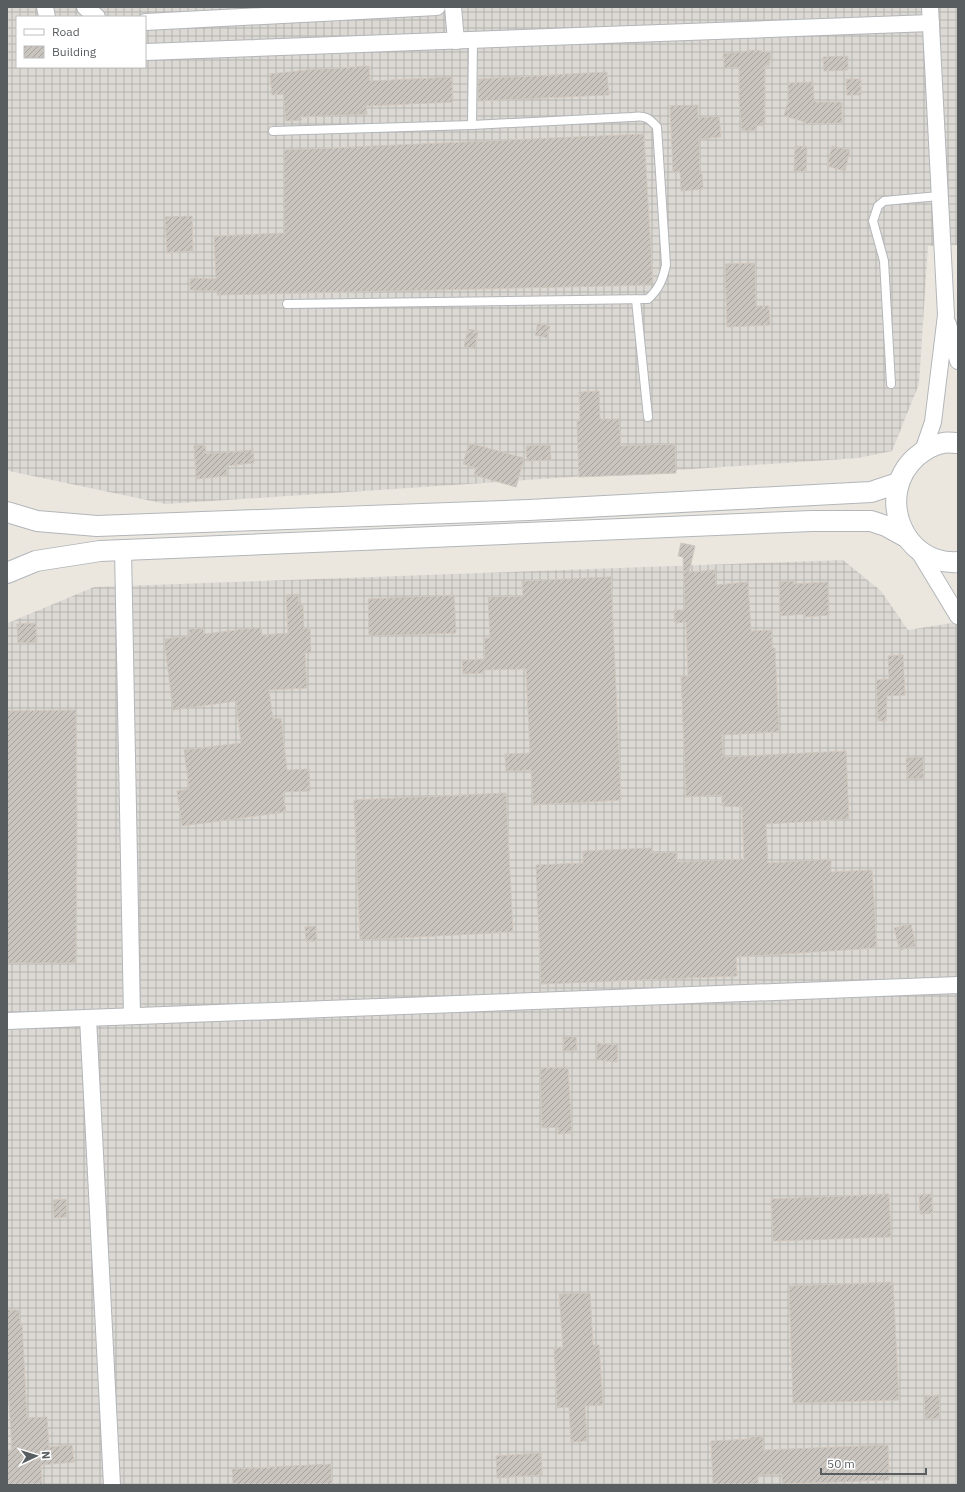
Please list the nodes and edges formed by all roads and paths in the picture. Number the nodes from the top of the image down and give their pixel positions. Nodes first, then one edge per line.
1 (436, 7) edge
2 (453, 7) edge
3 (930, 7) edge
4 (225, 12) edge
5 (146, 22) edge
6 (931, 23) junction
7 (456, 41) junction
8 (473, 41) junction
9 (146, 52) edge
10 (472, 124) junction
11 (274, 131) dead end
12 (939, 196) junction
13 (636, 300) junction
14 (287, 304) dead end
15 (946, 314) junction
16 (958, 361) edge
17 (891, 384) dead end
18 (648, 417) dead end
19 (958, 443) edge
20 (923, 451) junction
21 (898, 483) junction
22 (7, 512) edge
23 (912, 544) junction
24 (123, 550) junction
25 (958, 562) edge
26 (7, 572) edge
27 (958, 616) edge
28 (958, 985) edge
29 (132, 1016) junction
30 (88, 1018) junction
31 (7, 1021) edge
32 (112, 1485) edge

1 - 4 street
2 - 7 street
3 - 6 street
4 - 5 street
6 - 8 street
6 - 12 street
7 - 8 street
7 - 9 street
8 - 10 lane
10 - 11 lane
10 - 13 lane
12 - 15 street
12 - 17 lane
13 - 14 lane
13 - 18 lane
15 - 16 street
15 - 20 street
19 - 20 street
20 - 21 street
21 - 22 street
21 - 23 street
23 - 24 street
23 - 25 street
23 - 27 street
24 - 26 street
24 - 29 street
28 - 29 street
29 - 30 street
30 - 31 street
30 - 32 street

